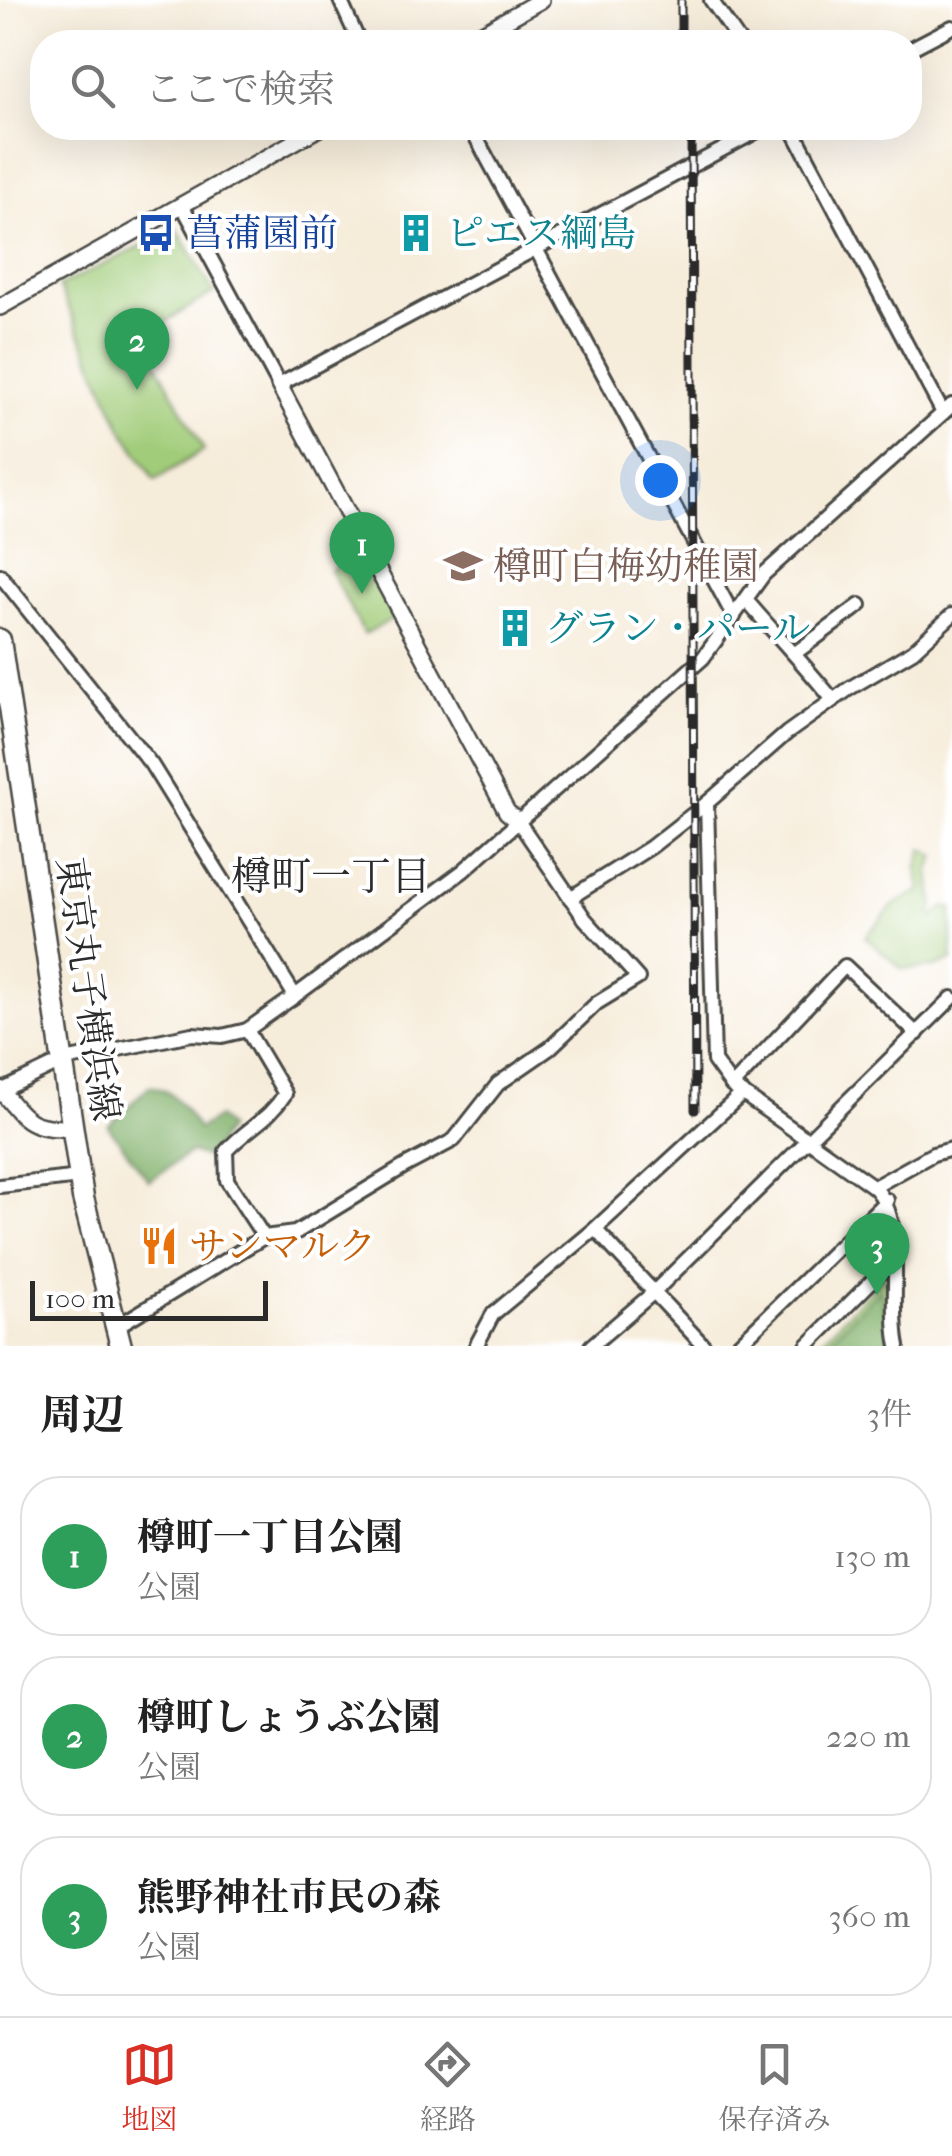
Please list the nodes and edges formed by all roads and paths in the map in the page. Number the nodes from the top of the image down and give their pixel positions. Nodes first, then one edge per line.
1 (340, 0) edge
2 (542, 0) edge
3 (711, 0) edge
4 (952, 27) edge
5 (354, 30) edge
6 (489, 30) edge
7 (732, 30) edge
8 (922, 43) edge
9 (297, 140) edge
10 (477, 140) edge
11 (742, 140) edge
12 (799, 140) edge
13 (182, 205) junction
14 (538, 249) junction
15 (0, 307) edge
16 (279, 385) junction
17 (947, 409) edge
18 (0, 575) edge
19 (746, 600) junction
20 (860, 605) dead end
21 (952, 615) edge
22 (734, 616) junction
23 (0, 640) edge
24 (794, 654) junction
25 (833, 700) junction
26 (708, 804) junction
27 (518, 821) junction
28 (570, 898) junction
29 (296, 996) junction
30 (952, 998) edge
31 (247, 1030) junction
32 (917, 1034) junction
33 (65, 1060) junction
34 (0, 1090) edge
35 (737, 1090) junction
36 (74, 1128) junction
37 (809, 1140) junction
38 (952, 1149) edge
39 (80, 1177) junction
40 (0, 1186) edge
41 (874, 1187) junction
42 (887, 1200) junction
43 (595, 1228) junction
44 (264, 1238) junction
45 (895, 1258) junction
46 (654, 1292) junction
47 (118, 1337) edge
48 (476, 1346) edge
49 (590, 1346) edge
50 (704, 1346) edge
51 (737, 1346) edge
52 (807, 1346) edge
53 (898, 1346) edge

1 - 5 street
2 - 6 street
3 - 7 street
4 - 8 street
9 - 13 street
10 - 14 street
11 - 14 street
12 - 17 street
13 - 15 street
13 - 16 street
14 - 16 street
14 - 22 street
16 - 27 street
17 - 19 street
18 - 29 street
19 - 22 street
19 - 24 street
20 - 24 street
21 - 25 street
22 - 27 street
23 - 33 main road, 東京丸子横浜線
24 - 25 street
25 - 26 street
26 - 28 street
26 - 35 street
27 - 28 street
27 - 29 street
28 - 44 street
29 - 31 street
30 - 32 street
31 - 33 street
31 - 44 street
32 - 35 street
32 - 37 street
33 - 34 street
33 - 36 main road, 東京丸子横浜線
34 - 36 street
35 - 37 street
35 - 43 street
36 - 39 main road, 東京丸子横浜線
37 - 41 street
37 - 46 street
38 - 41 street
39 - 40 street
39 - 47 main road, 東京丸子横浜線
41 - 42 street
42 - 45 street
42 - 51 street
43 - 46 street
43 - 48 street
44 - 47 street
45 - 52 street
45 - 53 street
46 - 49 street
46 - 50 street

